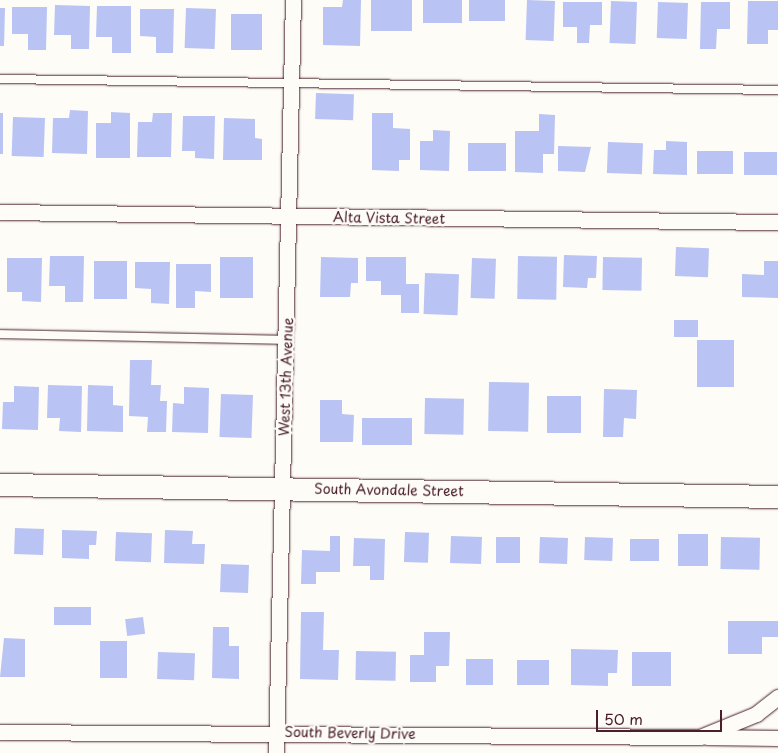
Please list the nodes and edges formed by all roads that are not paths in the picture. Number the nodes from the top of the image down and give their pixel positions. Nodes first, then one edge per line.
1 (293, 0) edge
2 (0, 79) edge
3 (291, 85) junction
4 (778, 90) edge
5 (0, 212) edge
6 (290, 217) junction
7 (778, 222) edge
8 (0, 334) edge
9 (288, 340) junction
10 (0, 486) edge
11 (281, 488) junction
12 (778, 497) edge
13 (778, 697) edge
14 (0, 732) edge
15 (277, 733) junction
16 (700, 736) junction
17 (778, 738) edge
18 (276, 753) edge

1 - 3 street, West 13th Avenue
2 - 3 lane
3 - 4 lane
3 - 6 street, West 13th Avenue
5 - 6 street, Alta Vista Street
6 - 7 street, Alta Vista Street
6 - 9 street, West 13th Avenue
8 - 9 lane
9 - 11 street, West 13th Avenue
10 - 11 main road, South Avondale Street
11 - 12 main road, South Avondale Street
11 - 15 street, West 13th Avenue
13 - 16 street, South Beverly Drive
14 - 15 street, South Beverly Drive
15 - 16 street, South Beverly Drive
15 - 18 street, West 13th Avenue
16 - 17 street, South Beverly Drive

